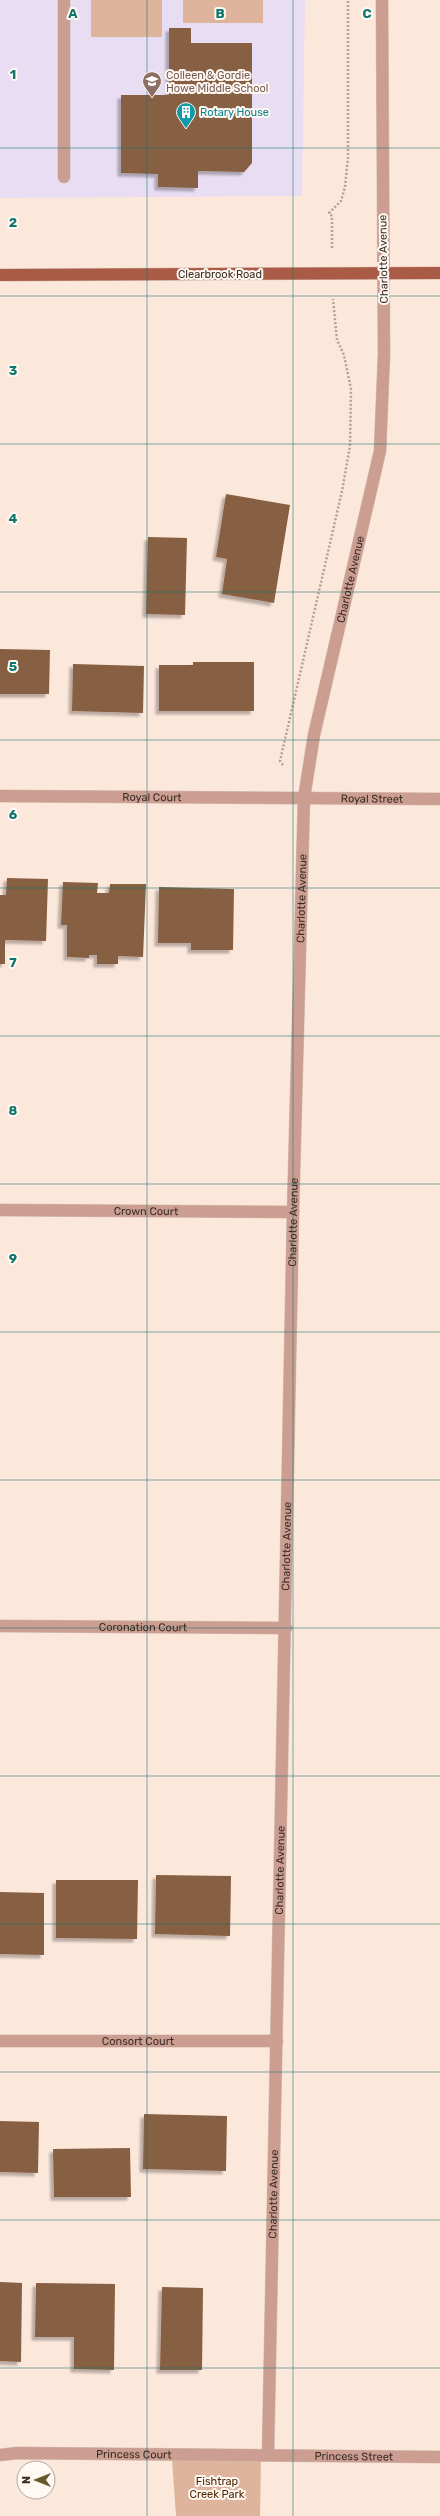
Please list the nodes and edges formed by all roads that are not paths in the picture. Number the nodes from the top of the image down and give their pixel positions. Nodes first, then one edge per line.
1 (64, 0) edge
2 (382, 0) edge
3 (64, 177) dead end
4 (383, 272) junction
5 (440, 273) edge
6 (0, 275) edge
7 (0, 796) edge
8 (304, 798) junction
9 (440, 799) edge
10 (0, 1210) edge
11 (293, 1212) junction
12 (0, 1626) edge
13 (286, 1628) junction
14 (0, 2041) edge
15 (277, 2041) junction
16 (268, 2454) junction
17 (0, 2455) edge
18 (440, 2457) edge

1 - 3 street
2 - 4 street, Charlotte Avenue
4 - 5 main road, Clearbrook Road
4 - 6 main road, Clearbrook Road
4 - 8 street, Charlotte Avenue
7 - 8 street, Royal Court
8 - 9 street, Royal Street
8 - 11 street, Charlotte Avenue
10 - 11 street, Crown Court
11 - 13 street, Charlotte Avenue
12 - 13 street, Coronation Court
13 - 15 street, Charlotte Avenue
14 - 15 street, Consort Court
15 - 16 street, Charlotte Avenue
16 - 17 street, Princess Court
16 - 18 street, Princess Street

